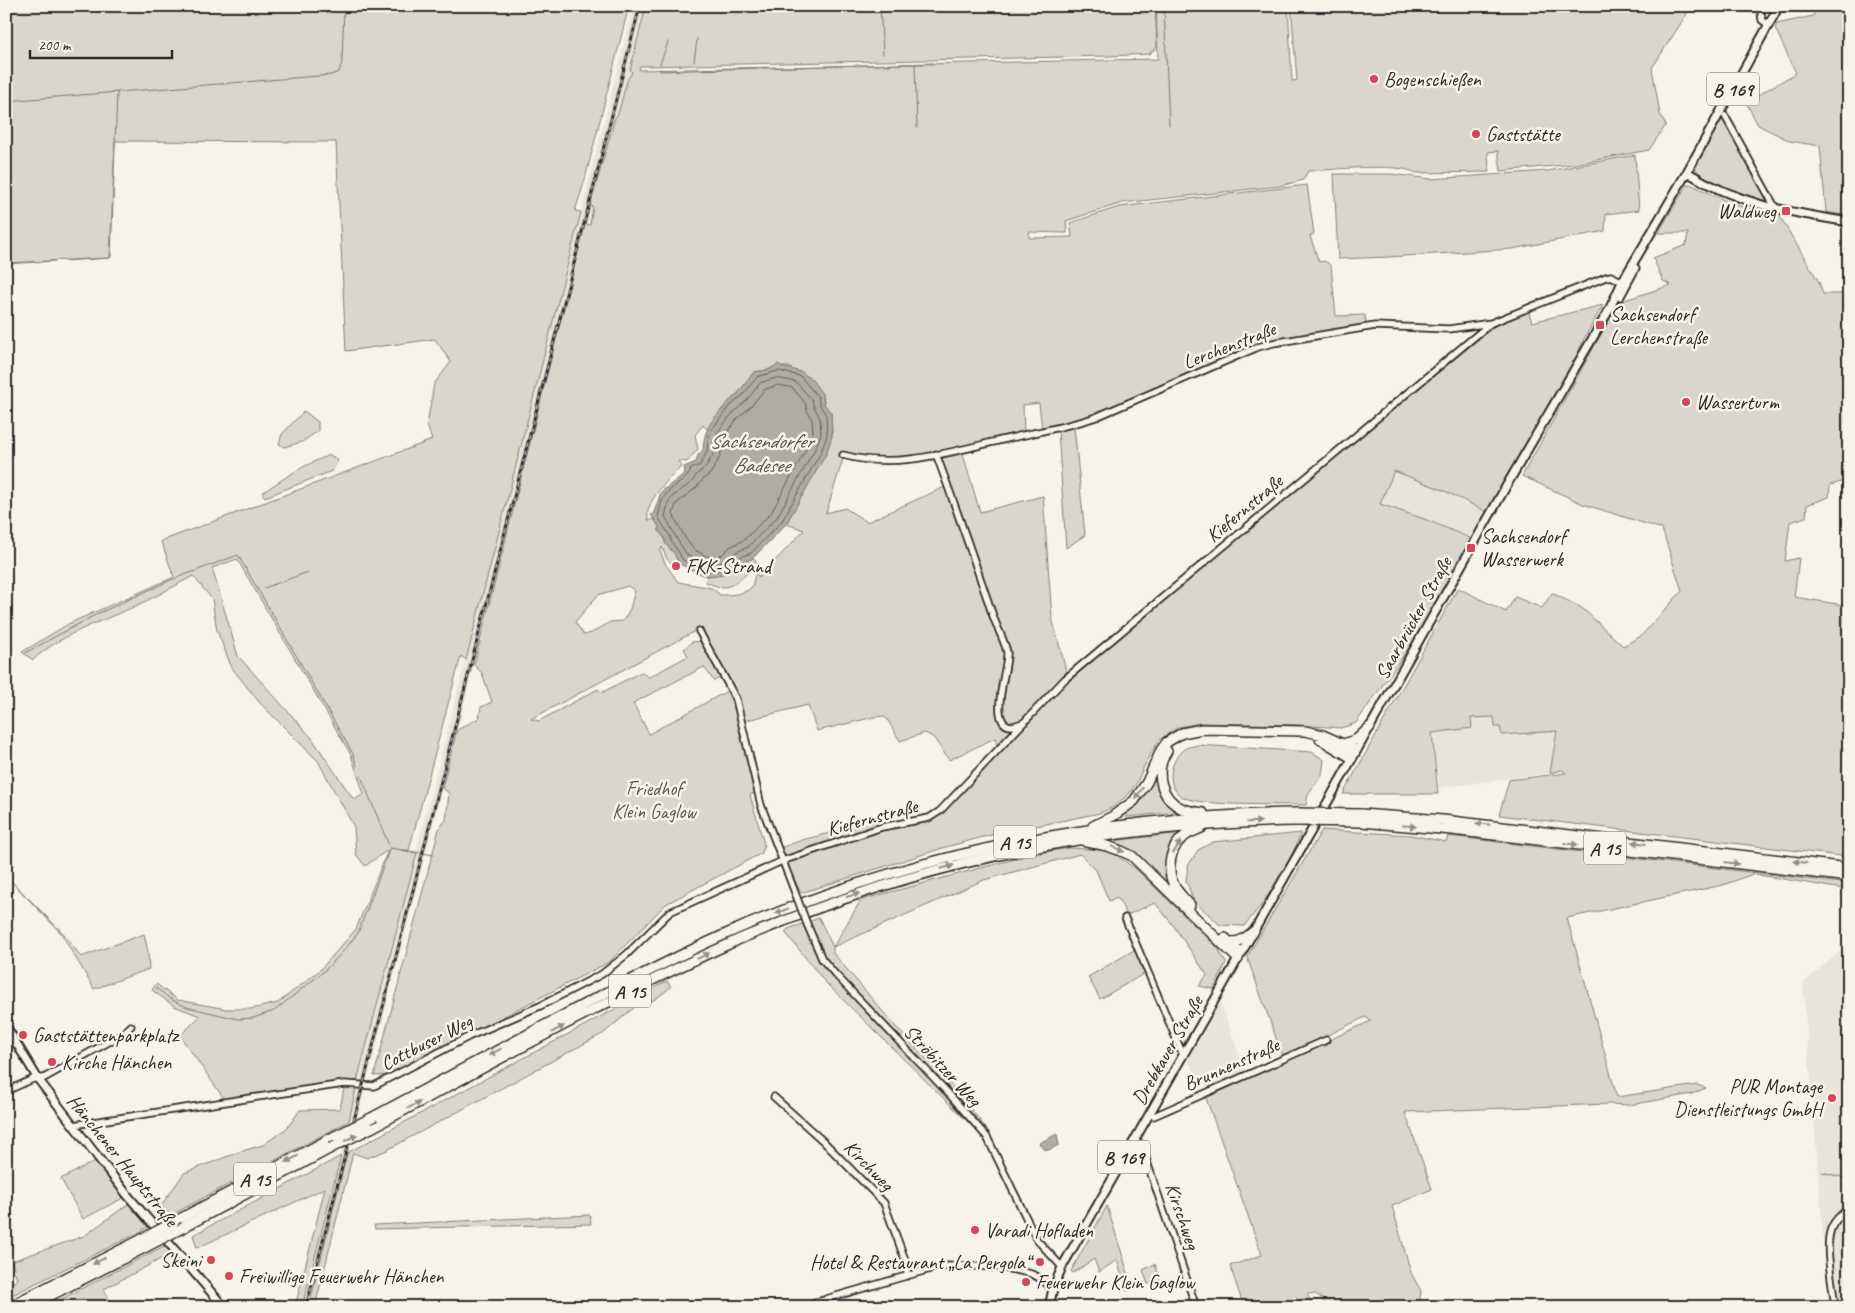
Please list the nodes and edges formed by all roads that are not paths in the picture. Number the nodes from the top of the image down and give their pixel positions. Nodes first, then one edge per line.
1 (1760, 6) edge
2 (1779, 6) edge
3 (1768, 25) junction
4 (1725, 116) dead end
5 (1687, 172) junction
6 (1776, 209) junction
7 (1849, 222) edge
8 (1625, 283) junction
9 (1491, 323) junction
10 (936, 454) junction
11 (843, 455) dead end
12 (699, 631) dead end
13 (1023, 724) junction
14 (1370, 727) junction
15 (1344, 744) junction
16 (1354, 754) junction
17 (1322, 812) joint
18 (1218, 815) junction
19 (1298, 817) junction
20 (1361, 818) junction
21 (1210, 824) junction
22 (1086, 829) junction
23 (1070, 840) junction
24 (782, 861) junction
25 (1849, 868) edge
26 (1849, 877) edge
27 (670, 912) joint
28 (1125, 918) dead end
29 (1254, 931) junction
30 (1229, 942) junction
31 (1240, 956) junction
32 (6, 1026) edge
33 (131, 1026) dead end
34 (1326, 1040) dead end
35 (1183, 1055) junction
36 (38, 1079) junction
37 (6, 1089) edge
38 (774, 1097) dead end
39 (1149, 1114) junction
40 (73, 1125) junction
41 (1134, 1140) junction
42 (1849, 1208) edge
43 (144, 1243) junction
44 (907, 1265) junction
45 (1062, 1268) junction
46 (927, 1270) junction
47 (907, 1276) junction
48 (1053, 1289) junction
49 (826, 1299) junction
50 (8, 1307) edge
51 (28, 1307) edge
52 (224, 1307) edge
53 (812, 1307) edge
54 (820, 1307) edge
55 (1049, 1307) edge
56 (1196, 1307) edge
57 (1835, 1307) edge

1 - 3 street
2 - 3 main road, Saarbrücker Straße / B 169
3 - 5 main road, Saarbrücker Straße / B 169
4 - 6 street
5 - 6 main road
5 - 8 main road, Saarbrücker Straße / B 169
6 - 7 main road
8 - 9 street, Lerchenstraße
8 - 14 main road, Saarbrücker Straße / B 169
9 - 10 street, Lerchenstraße
9 - 13 street, Kiefernstraße
10 - 11 street, Lerchenstraße
10 - 13 street
12 - 24 street
13 - 24 street, Kiefernstraße
14 - 15 highway
14 - 16 main road, Saarbrücker Straße / B 169
15 - 16 highway
15 -> 22 highway
16 - 17 main road, Saarbrücker Straße / B 169
16 - 18 highway
17 - 29 main road, Drebkauer Straße / B 169
18 - 19 highway, A 15
18 - 22 highway, A 15
19 - 20 highway, A 15, bridge
21 -> 19 highway, A 15
25 -> 20 highway, A 15
20 -> 26 highway, A 15
21 - 23 highway, A 15
30 -> 21 highway
22 -> 43 highway, A 15, bridge
23 -> 31 highway
43 -> 23 highway, A 15, bridge
24 - 27 street, Kiefernstraße
24 - 45 street, Ströbitzer Weg, bridge
27 - 40 street, Cottbuser Weg
28 - 35 street
29 - 30 highway
29 - 31 main road, Drebkauer Straße / B 169
30 - 31 highway
31 - 35 main road, Drebkauer Straße / B 169
32 - 36 main road, Hänchener Hauptstraße
33 - 36 street
34 - 39 street, Brunnenstraße
35 - 39 main road, Drebkauer Straße / B 169
36 - 37 street
36 - 40 main road, Hänchener Hauptstraße
38 - 44 street, Kirchweg
39 - 41 main road, Drebkauer Straße / B 169
40 - 52 main road, Hänchener Hauptstraße
41 - 45 main road, Drebkauer Straße / B 169
41 - 56 street, Kirschweg
42 - 57 street
43 -> 50 highway, A 15
43 - 51 highway, A 15
44 - 46 street
44 - 47 street, Kirchweg
45 - 48 main road, Drebkauer Straße / B 169
46 - 47 street
46 - 48 street
47 - 49 street
48 - 55 main road, Drebkauer Straße / B 169
49 - 53 street
49 - 54 street

